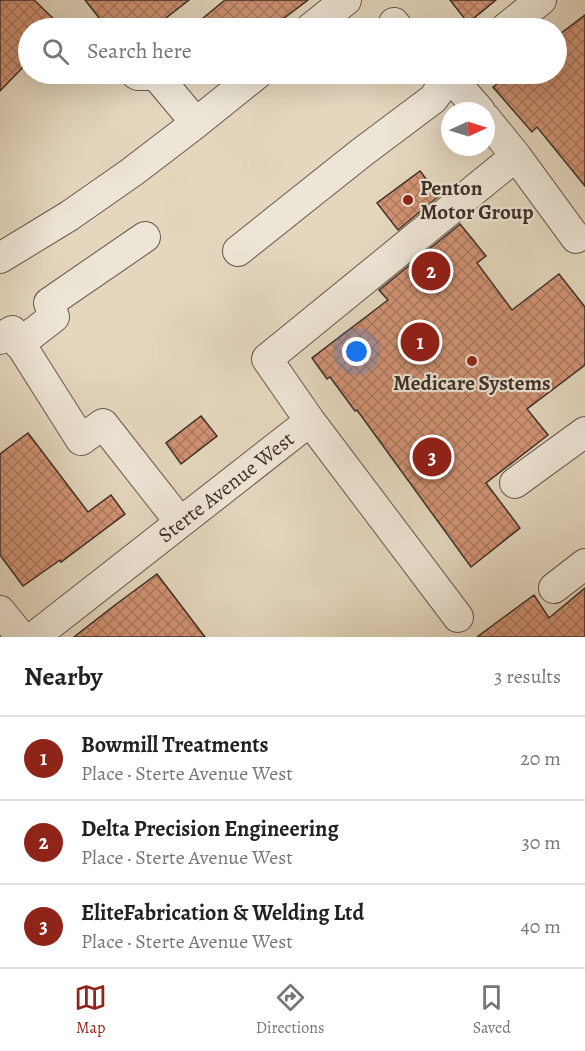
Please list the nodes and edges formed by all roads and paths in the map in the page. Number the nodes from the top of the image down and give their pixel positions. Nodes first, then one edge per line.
1 (346, 0) edge
2 (541, 0) edge
3 (324, 18) edge
4 (518, 18) edge
5 (159, 84) edge
6 (244, 84) edge
7 (443, 84) edge
8 (458, 84) edge
9 (473, 102) edge
10 (196, 123) junction
11 (495, 130) edge
12 (516, 156) junction
13 (145, 237) dead end
14 (576, 238) dead end
15 (238, 251) dead end
16 (0, 258) edge
17 (10, 342) edge
18 (310, 422) junction
19 (585, 432) edge
20 (515, 483) dead end
21 (180, 522) junction
22 (585, 564) edge
23 (554, 588) dead end
24 (0, 611) edge
25 (458, 616) dead end
26 (21, 637) edge
27 (34, 637) edge

1 - 3 street
2 - 4 street
5 - 10 street
6 - 10 street
7 - 15 street
8 - 9 street
10 - 16 street
11 - 12 street
12 - 14 street
12 - 18 street
13 - 17 street
17 - 21 street
18 - 21 street, Sterte Avenue West
18 - 25 street, Sterte Avenue West
19 - 20 street
21 - 27 street, Sterte Avenue West
22 - 23 street
24 - 26 street

